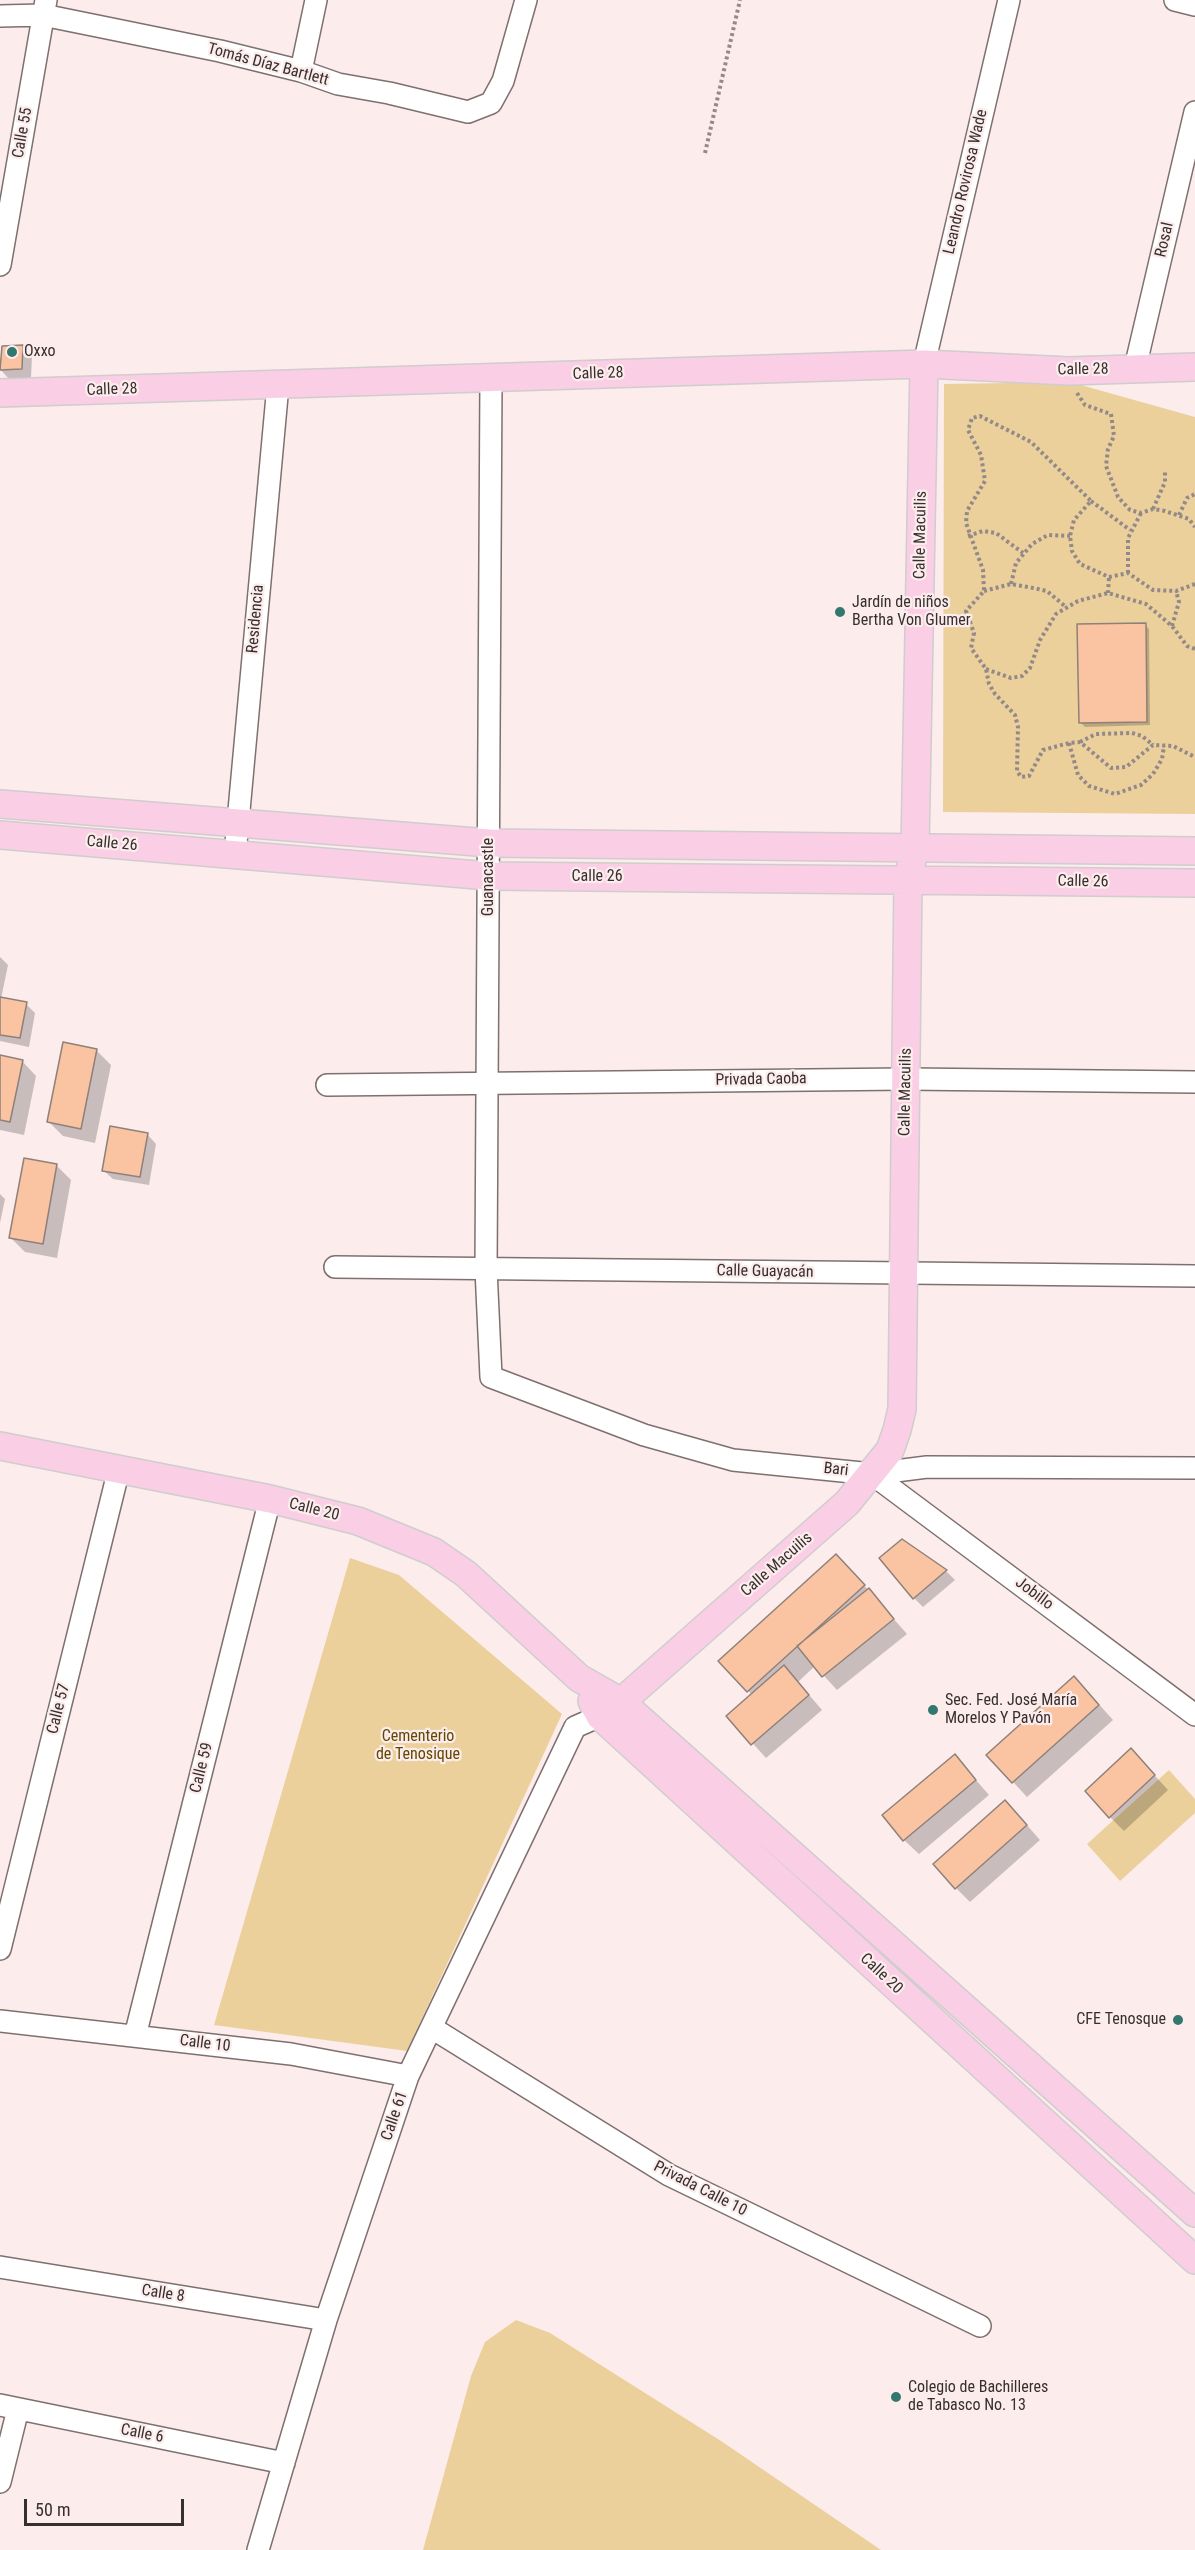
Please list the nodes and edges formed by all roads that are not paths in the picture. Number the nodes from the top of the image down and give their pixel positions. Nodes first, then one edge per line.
1 (316, 0) edge
2 (526, 0) edge
3 (1009, 0) edge
4 (1175, 0) edge
5 (1195, 5) edge
6 (44, 8) edge
7 (0, 16) edge
8 (301, 71) junction
9 (1195, 112) edge
10 (0, 265) edge
11 (924, 364) junction
12 (1195, 367) edge
13 (1135, 368) junction
14 (491, 378) junction
15 (278, 385) junction
16 (0, 393) edge
17 (0, 804) edge
18 (237, 823) junction
19 (0, 835) edge
20 (489, 843) junction
21 (915, 848) junction
22 (1195, 851) edge
23 (235, 854) junction
24 (489, 876) junction
25 (908, 879) junction
26 (1195, 883) edge
27 (906, 1079) junction
28 (1195, 1082) edge
29 (487, 1083) junction
30 (327, 1085) dead end
31 (335, 1267) dead end
32 (486, 1269) junction
33 (903, 1274) junction
34 (1195, 1276) edge
35 (491, 1377) joint
36 (0, 1446) edge
37 (1195, 1468) edge
38 (118, 1470) junction
39 (872, 1474) junction
40 (270, 1499) junction
41 (611, 1709) junction
42 (1195, 1715) edge
43 (0, 1949) edge
44 (954, 1996) junction
45 (0, 2020) edge
46 (932, 2020) junction
47 (432, 2028) junction
48 (135, 2036) junction
49 (408, 2076) junction
50 (1195, 2213) edge
51 (1195, 2260) edge
52 (0, 2267) edge
53 (326, 2320) junction
54 (980, 2326) dead end
55 (9, 2407) edge
56 (284, 2463) junction
57 (0, 2482) edge
58 (258, 2550) edge

1 - 8 street
2 - 8 street, Tomás Díaz Bartlett
3 - 11 street, Leandro Rovirosa Wade
4 - 5 street
6 - 7 street, Tomás Díaz Bartlett
6 - 8 street, Tomás Díaz Bartlett
6 - 10 street, Calle 55
9 - 13 street, Rosal
11 - 13 main road, Calle 28
11 - 14 main road, Calle 28
11 - 21 main road, Calle Macuilis
12 - 13 main road, Calle 28
14 - 15 main road, Calle 28
14 - 20 street, Guanacastle
15 - 16 main road, Calle 28
15 - 18 street, Residencia
17 - 18 main road, Calle 26
18 - 20 main road, Calle 26
18 - 23 street, Residencia
19 - 23 main road, Calle 26
20 - 21 main road, Calle 26
20 - 24 street, Guanacastle
21 - 22 main road, Calle 26
21 - 25 main road, Calle Macuilis
23 - 24 main road, Calle 26
24 - 25 main road, Calle 26
24 - 29 street, Guanacastle
25 - 26 main road, Calle 26
25 - 27 main road, Calle Macuilis
27 - 28 street, Privada Caoba
27 - 29 street, Privada Caoba
27 - 33 main road, Calle Macuilis
29 - 30 street, Privada Caoba
29 - 32 street, Guanacastle
31 - 32 street, Calle Guayacán
32 - 33 street, Calle Guayacán
32 - 35 street, Guanacastle
33 - 34 street, Calle Guayacán
33 - 39 main road, Calle Macuilis
35 - 39 street, Bari
36 - 38 main road, Calle 20
37 - 39 street, Bari
38 - 40 main road, Calle 20
38 - 43 street, Calle 57
39 - 41 main road, Calle Macuilis
39 - 42 street, Jobillo
40 - 41 main road, Calle 20
40 - 48 street, Calle 59
41 - 44 main road, Calle 20
41 - 46 main road, Calle 20
41 - 47 street, Calle 61
44 - 46 main road
44 - 50 main road, Calle 20
45 - 48 street, Calle 10
46 - 51 main road, Calle 20
47 - 49 street, Calle 61
47 - 54 street, Privada Calle 10
48 - 49 street, Calle 10
49 - 53 street, Calle 61
52 - 53 street, Calle 8
53 - 56 street, Calle 61
55 - 56 street, Calle 6
55 - 57 street
56 - 58 street, Calle 61

